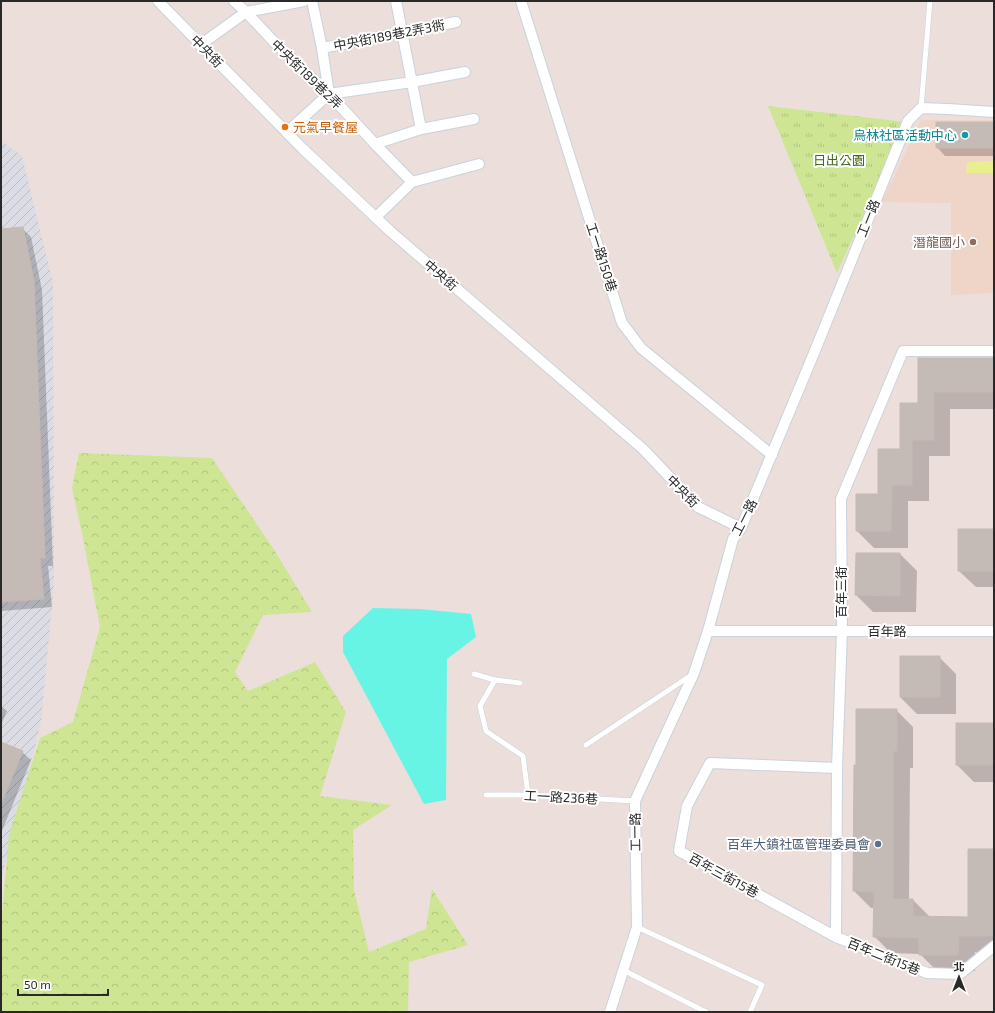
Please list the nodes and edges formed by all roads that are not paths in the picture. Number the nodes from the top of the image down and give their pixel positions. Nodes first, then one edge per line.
1 (158, 1) edge
2 (234, 1) edge
3 (304, 1) edge
4 (312, 1) edge
5 (396, 1) edge
6 (520, 1) edge
7 (930, 1) edge
8 (246, 12) junction
9 (456, 22) dead end
10 (402, 32) junction
11 (200, 44) junction
12 (322, 48) junction
13 (465, 72) dead end
14 (412, 82) junction
15 (329, 94) junction
16 (921, 108) junction
17 (994, 112) edge
18 (474, 119) dead end
19 (421, 129) junction
20 (286, 132) junction
21 (375, 144) junction
22 (479, 164) dead end
23 (412, 182) junction
24 (376, 217) junction
25 (994, 351) edge
26 (772, 455) junction
27 (741, 528) junction
28 (708, 631) junction
29 (842, 631) junction
30 (994, 631) edge
31 (694, 673) junction
32 (474, 674) dead end
33 (495, 680) junction
34 (520, 683) dead end
35 (586, 745) dead end
36 (837, 768) junction
37 (486, 795) dead end
38 (528, 795) junction
39 (635, 802) junction
40 (636, 927) junction
41 (836, 937) junction
42 (994, 946) edge
43 (623, 970) junction
44 (610, 1012) edge
45 (706, 1012) edge
46 (750, 1012) edge

1 - 11 street, 中央街
2 - 8 street, 中央街189巷2弄
3 - 8 street
4 - 12 street
5 - 10 street
6 - 26 street, 工一路150巷
7 - 16 lane
8 - 11 street
8 - 15 street, 中央街189巷2弄
9 - 10 street, 中央街189巷2弄3衖
10 - 12 street, 中央街189巷2弄3衖
10 - 14 street
11 - 20 street, 中央街
12 - 15 street
13 - 14 street
14 - 15 street
14 - 19 street
15 - 20 street
15 - 21 street, 中央街189巷2弄
16 - 17 street
16 - 26 street, 工一路
18 - 19 street
19 - 21 street
20 - 24 street, 中央街
21 - 23 street, 中央街189巷2弄
22 - 23 street
23 - 24 street
24 - 27 street, 中央街
25 - 29 street, 百年三街
26 - 27 street, 工一路
27 - 28 street, 工一路
28 - 29 street, 百年路
28 - 31 street, 工一路
29 - 30 street, 百年路
29 - 36 street, 百年三街
31 - 35 lane
31 - 39 street, 工一路
32 - 33 lane
33 - 34 lane
33 - 38 lane
36 - 41 street, 百年三街
36 - 41 street, 百年三街15巷
37 - 38 lane, 工一路236巷
38 - 39 lane, 工一路236巷
39 - 40 street, 工一路
40 - 43 street, 工一路
40 - 46 lane
41 - 42 street, 百年二街15巷
43 - 44 street, 工一路
43 - 45 lane

